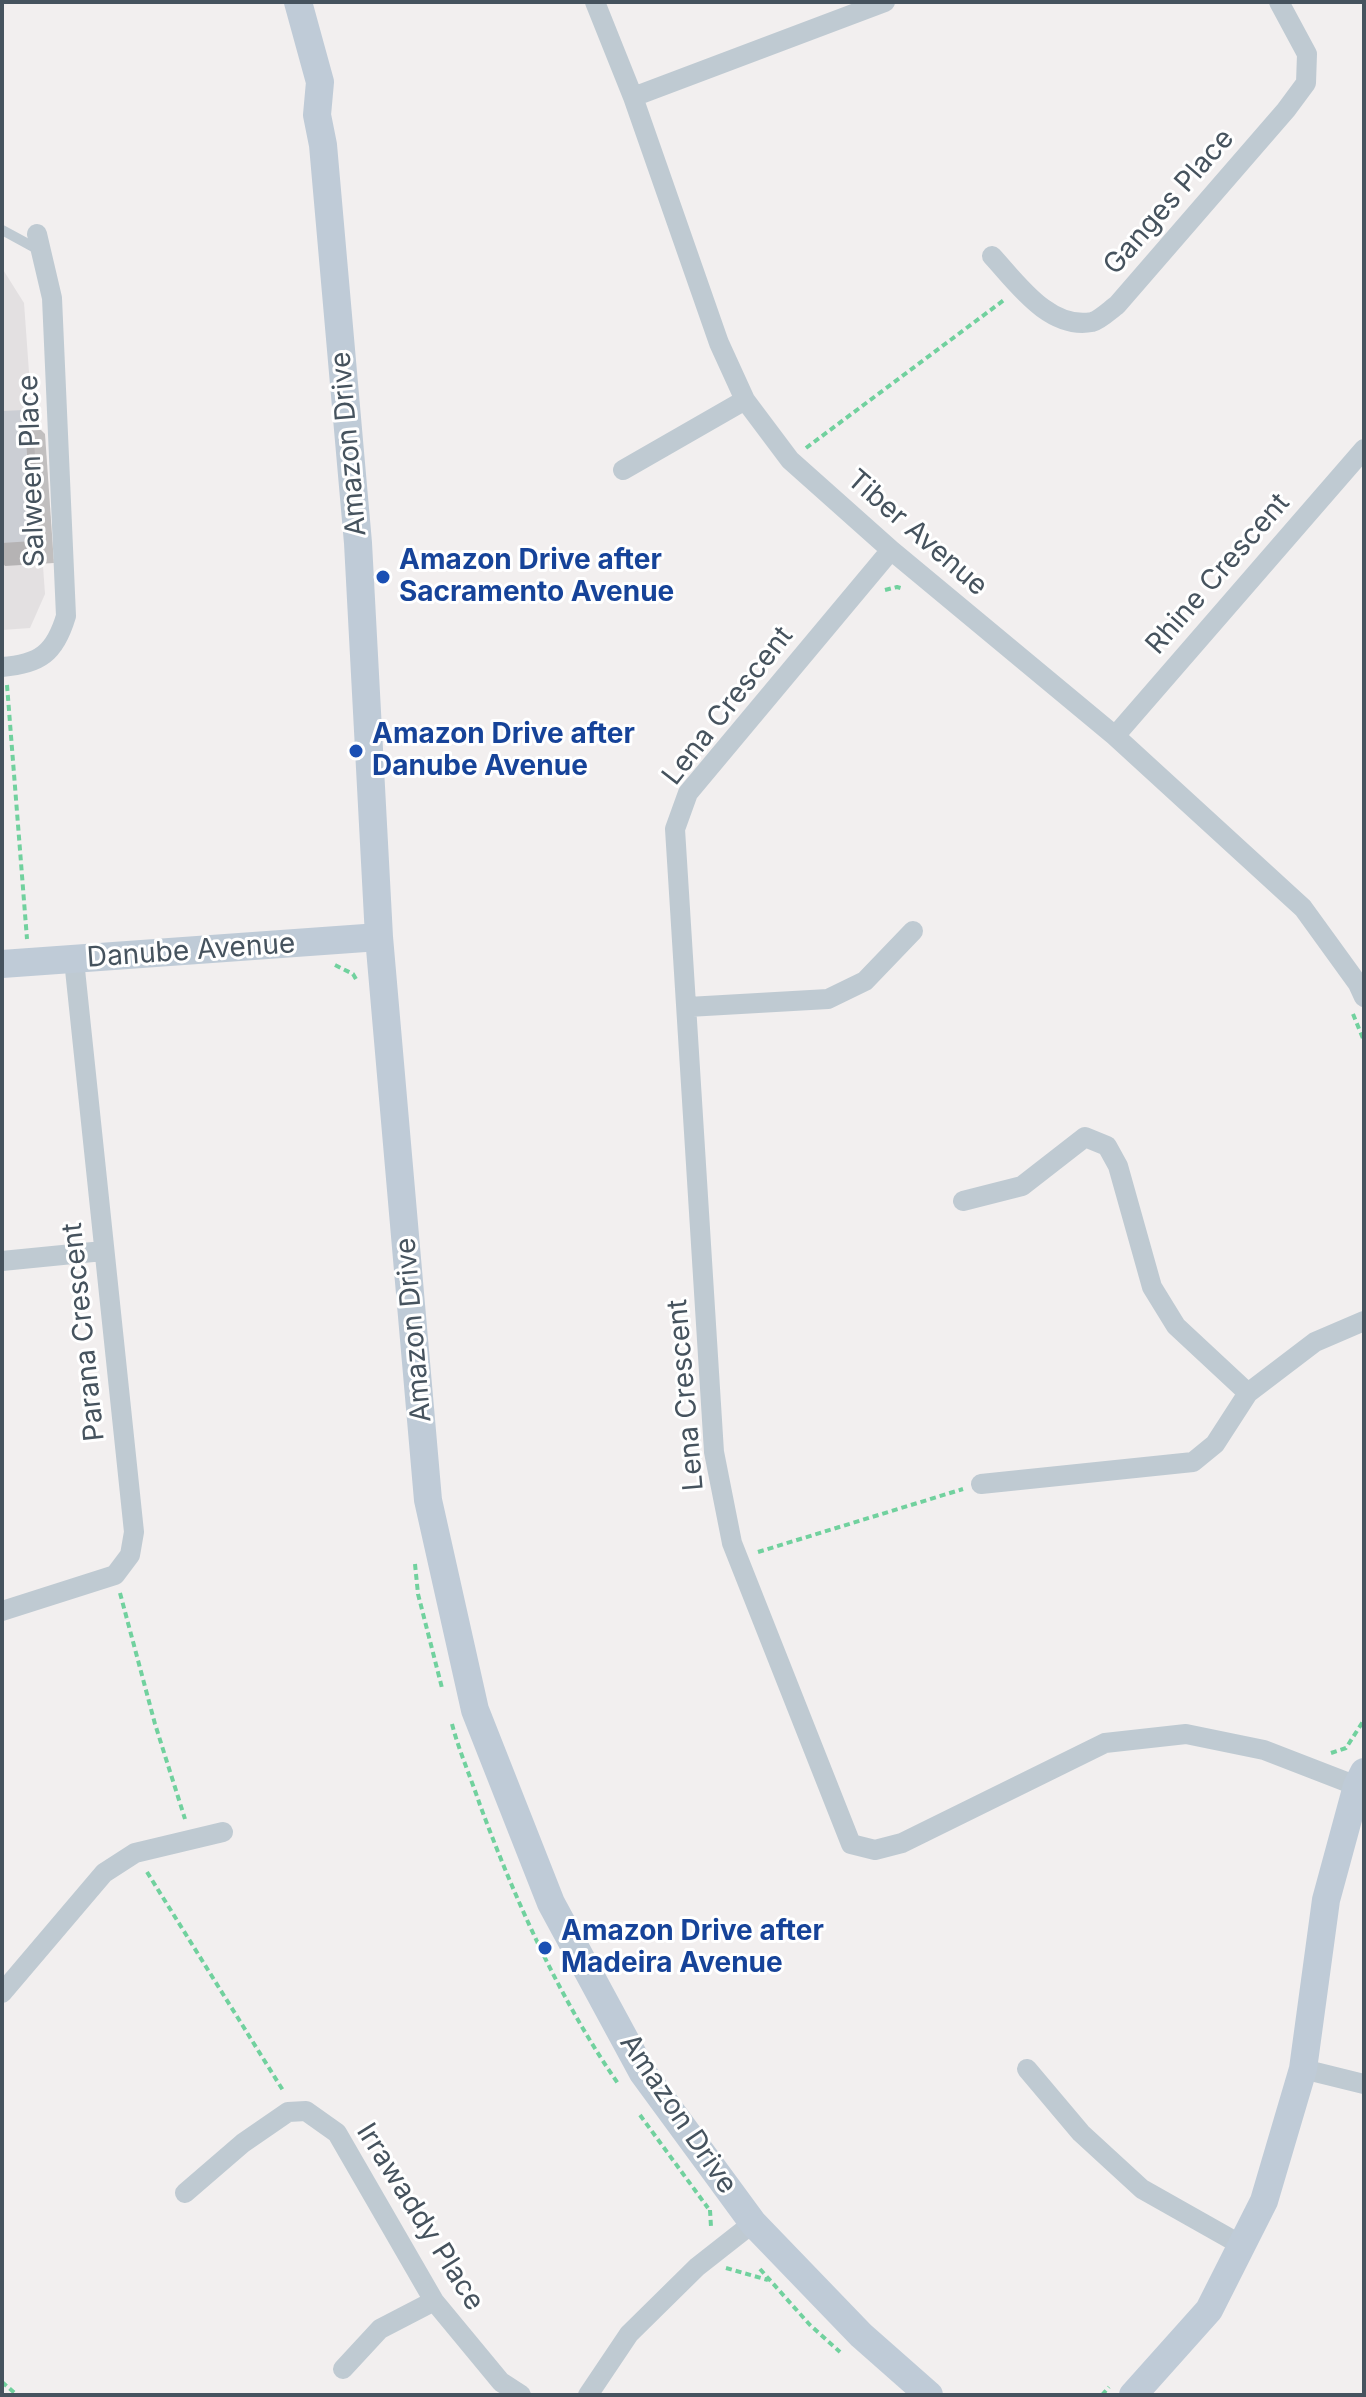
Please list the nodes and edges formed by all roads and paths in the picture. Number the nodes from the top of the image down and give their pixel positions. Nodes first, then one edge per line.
1 (278, 2) edge
2 (298, 2) edge
3 (595, 2) edge
4 (885, 2) edge
5 (1279, 2) edge
6 (633, 97) junction
7 (317, 115) junction
8 (2, 230) edge
9 (39, 242) joint
10 (992, 256) dead end
11 (1021, 287) junction
12 (745, 400) junction
13 (1364, 449) edge
14 (790, 460) junction
15 (623, 470) dead end
16 (891, 550) junction
17 (4, 667) edge
18 (1115, 736) junction
19 (913, 931) dead end
20 (379, 937) junction
21 (74, 960) junction
22 (16, 963) edge
23 (1364, 997) edge
24 (688, 1007) junction
25 (963, 1201) dead end
26 (103, 1251) junction
27 (2, 1261) edge
28 (1364, 1321) edge
29 (1248, 1393) junction
30 (981, 1484) joint
31 (738, 1558) junction
32 (115, 1575) junction
33 (2, 1611) edge
34 (1364, 1720) edge
35 (1319, 1772) junction
36 (1361, 1779) edge
37 (223, 1832) dead end
38 (192, 1840) junction
39 (135, 1853) junction
40 (2, 1993) edge
41 (1027, 2069) dead end
42 (1303, 2069) junction
43 (1364, 2084) edge
44 (296, 2111) junction
45 (185, 2193) dead end
46 (753, 2223) junction
47 (1243, 2246) junction
48 (704, 2261) junction
49 (770, 2281) dead end
50 (434, 2301) junction
51 (343, 2369) dead end
52 (2, 2382) edge
53 (1123, 2389) edge
54 (17, 2395) edge
55 (521, 2395) edge
56 (588, 2395) edge
57 (929, 2395) edge
58 (1102, 2395) edge

1 - 7 street, Amazon Drive
2 - 7 street, Amazon Drive
3 - 6 street, Tiber Avenue
4 - 6 street
5 - 11 street, Ganges Place
6 - 12 street, Tiber Avenue
7 - 20 street, Amazon Drive
8 - 9 lane
9 - 17 street, Salween Place
10 - 11 street, Ganges Place
11 - 14 path
12 - 14 street, Tiber Avenue
12 - 15 street
13 - 18 street, Rhine Crescent
14 - 16 street, Tiber Avenue
16 - 18 street, Tiber Avenue
16 - 24 street, Lena Crescent
17 - 22 path
18 - 23 street, Tiber Avenue
19 - 24 street
20 - 21 street, Danube Avenue
20 - 46 street, Amazon Drive
21 - 22 street, Danube Avenue
21 - 26 street, Parana Crescent
24 - 31 street, Lena Crescent
25 - 29 street
26 - 27 street
26 - 32 street, Parana Crescent
28 - 29 street
29 - 30 street
30 - 31 path
31 - 35 street, Lena Crescent
32 - 33 street
32 - 38 path
34 - 35 path
35 - 36 street, Lena Crescent
36 - 42 street
37 - 38 street
38 - 39 street
39 - 40 street
39 - 44 path
41 - 47 street
42 - 43 street
42 - 47 street
44 - 45 street
44 - 50 street, Irrawaddy Place
46 - 48 street
46 - 57 street, Amazon Drive
47 - 53 street
48 - 49 path
48 - 56 street
50 - 51 street
50 - 55 street, Irrawaddy Place
52 - 54 path
53 - 58 path

